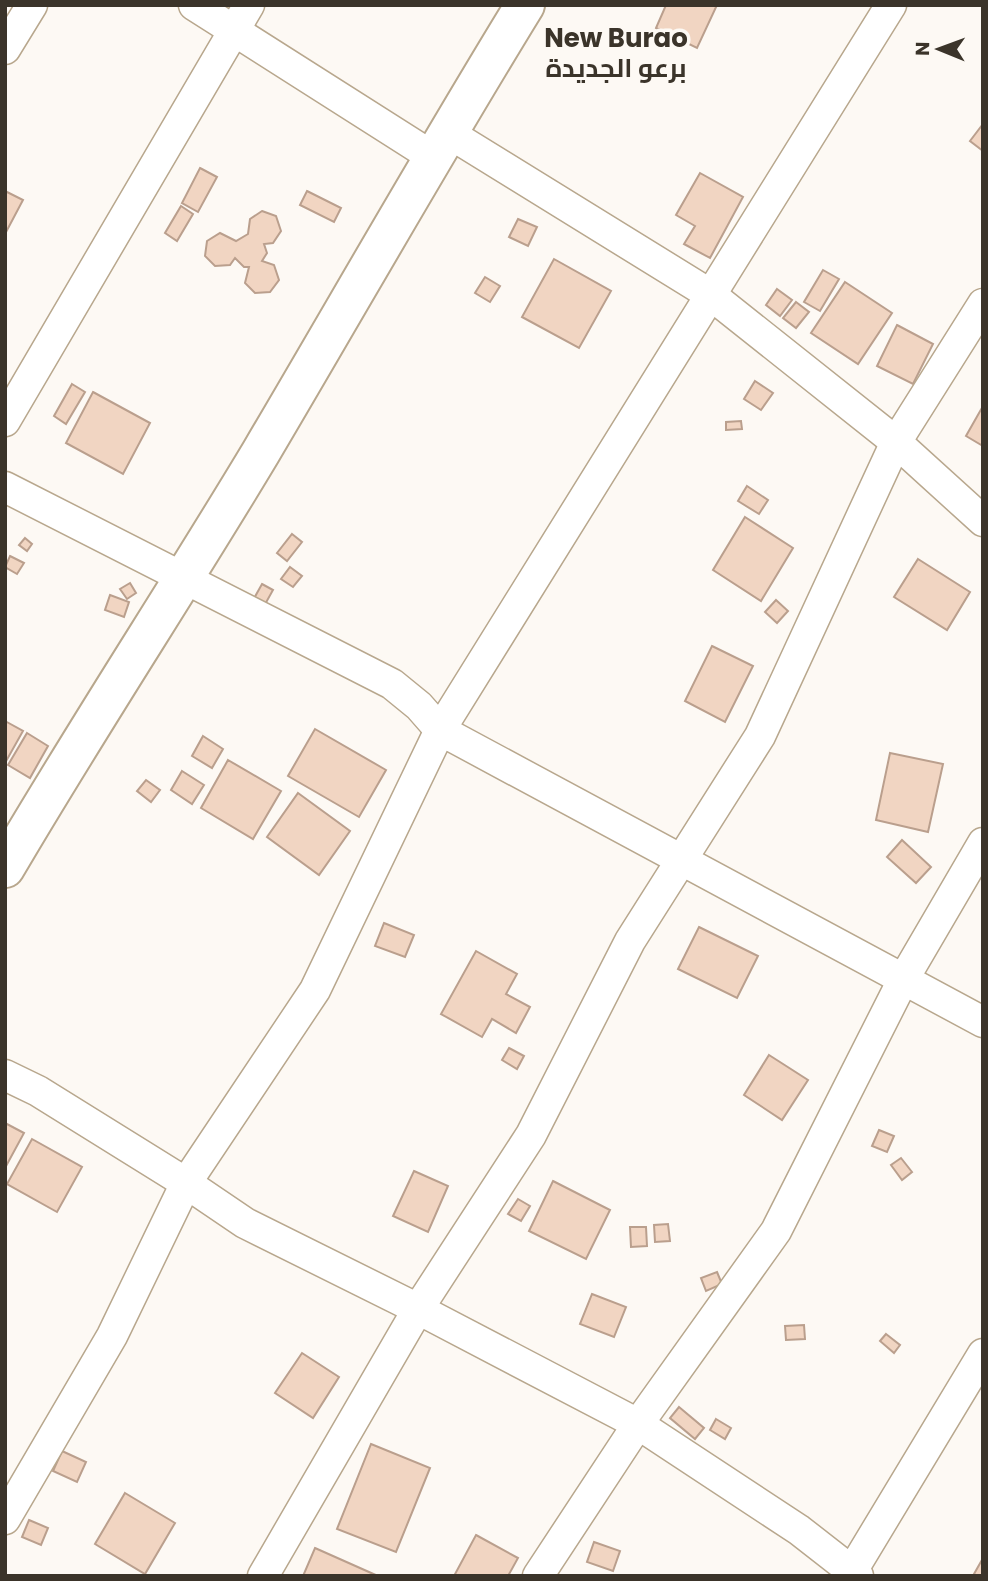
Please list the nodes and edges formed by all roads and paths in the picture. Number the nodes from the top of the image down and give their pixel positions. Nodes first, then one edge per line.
1 (32, 5) edge
2 (194, 5) edge
3 (249, 5) edge
4 (525, 5) edge
5 (891, 5) edge
6 (234, 31) junction
7 (5, 49) edge
8 (440, 144) junction
9 (712, 295) junction
10 (983, 304) edge
11 (5, 421) edge
12 (896, 442) junction
13 (5, 487) edge
14 (983, 521) edge
15 (184, 576) junction
16 (440, 730) junction
17 (983, 843) edge
18 (682, 859) junction
19 (5, 868) edge
20 (903, 980) junction
21 (983, 1022) edge
22 (5, 1075) edge
23 (186, 1182) junction
24 (418, 1309) junction
25 (983, 1354) edge
26 (638, 1424) junction
27 (5, 1519) edge
28 (853, 1574) edge
29 (263, 1576) edge
30 (538, 1576) edge

1 - 7 street
2 - 6 street
3 - 6 street
4 - 8 highway
5 - 9 street
6 - 8 street
6 - 11 street
8 - 9 street
8 - 15 highway
9 - 12 street
9 - 16 street
10 - 12 street
12 - 14 street
12 - 18 street
13 - 15 street
15 - 16 street
15 - 19 highway
16 - 18 street
16 - 23 street
17 - 20 street
18 - 20 street
18 - 24 street
20 - 21 street
20 - 26 street
22 - 23 street
23 - 24 street
23 - 27 street
24 - 26 street
24 - 29 street
25 - 28 street
26 - 28 street
26 - 30 street

